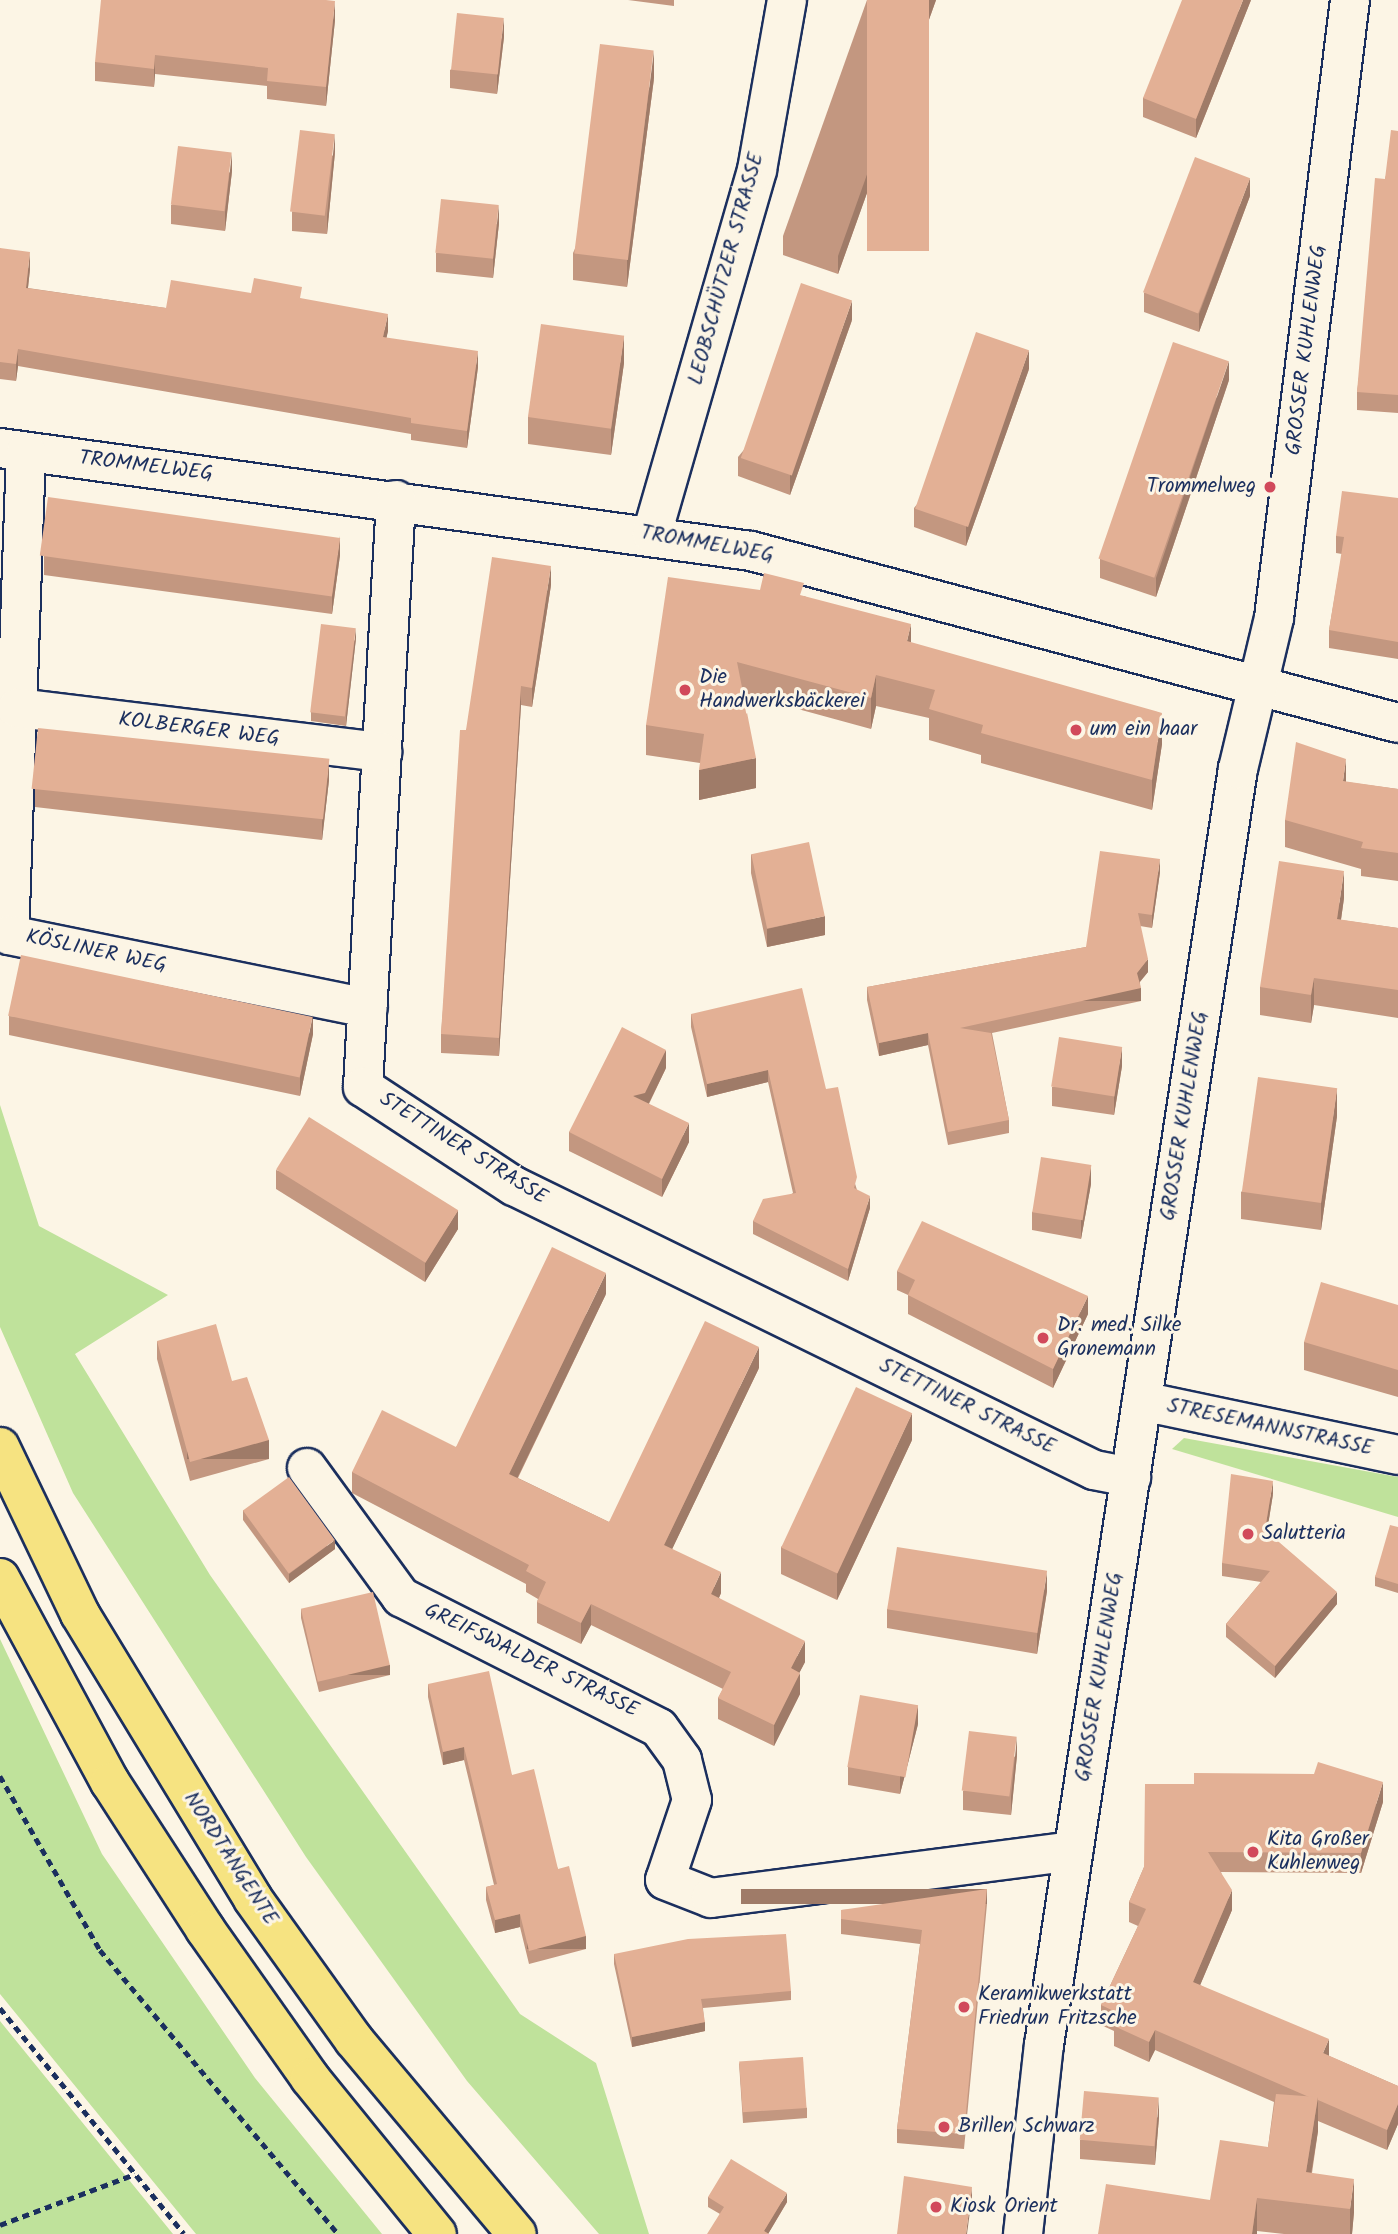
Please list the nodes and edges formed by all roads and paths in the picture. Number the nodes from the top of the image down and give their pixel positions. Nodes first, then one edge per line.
1 (787, 0) edge
2 (1350, 0) edge
3 (13, 450) edge
4 (396, 500) junction
5 (652, 534) junction
6 (1258, 685) junction
7 (17, 708) junction
8 (1398, 723) edge
9 (382, 752) junction
10 (368, 1008) junction
11 (1142, 1401) junction
12 (0, 1447) edge
13 (1398, 1455) edge
14 (307, 1468) dead end
15 (1131, 1477) junction
16 (0, 1578) edge
17 (0, 1776) edge
18 (1073, 1851) junction
19 (0, 2008) edge
20 (135, 2174) junction
21 (0, 2225) edge
22 (184, 2234) edge
23 (338, 2234) edge
24 (437, 2234) edge
25 (517, 2234) edge
26 (1023, 2234) edge

1 - 5 street, LEOBSCHÜTZER STRASSE
2 - 6 street, GROSSER KUHLENWEG
3 - 4 street, TROMMELWEG
3 - 7 street, KÖSLINER WEG
4 - 5 street, TROMMELWEG
4 - 9 street, STETTINER STRASSE
5 - 6 street, TROMMELWEG
6 - 8 street, TROMMELWEG
6 - 11 street, GROSSER KUHLENWEG
7 - 9 street, KOLBERGER WEG
7 - 10 street, KÖSLINER WEG
9 - 10 street, STETTINER STRASSE
10 - 15 street, STETTINER STRASSE
11 - 13 street, STRESEMANNSTRASSE
11 - 15 street, GROSSER KUHLENWEG
12 - 25 highway, NORDTANGENTE
14 - 18 street, GREIFSWALDER STRASSE
15 - 18 street, GROSSER KUHLENWEG
16 - 24 highway
17 - 23 path
18 - 26 street, GROSSER KUHLENWEG
19 - 20 path
20 - 21 path
20 - 22 path

